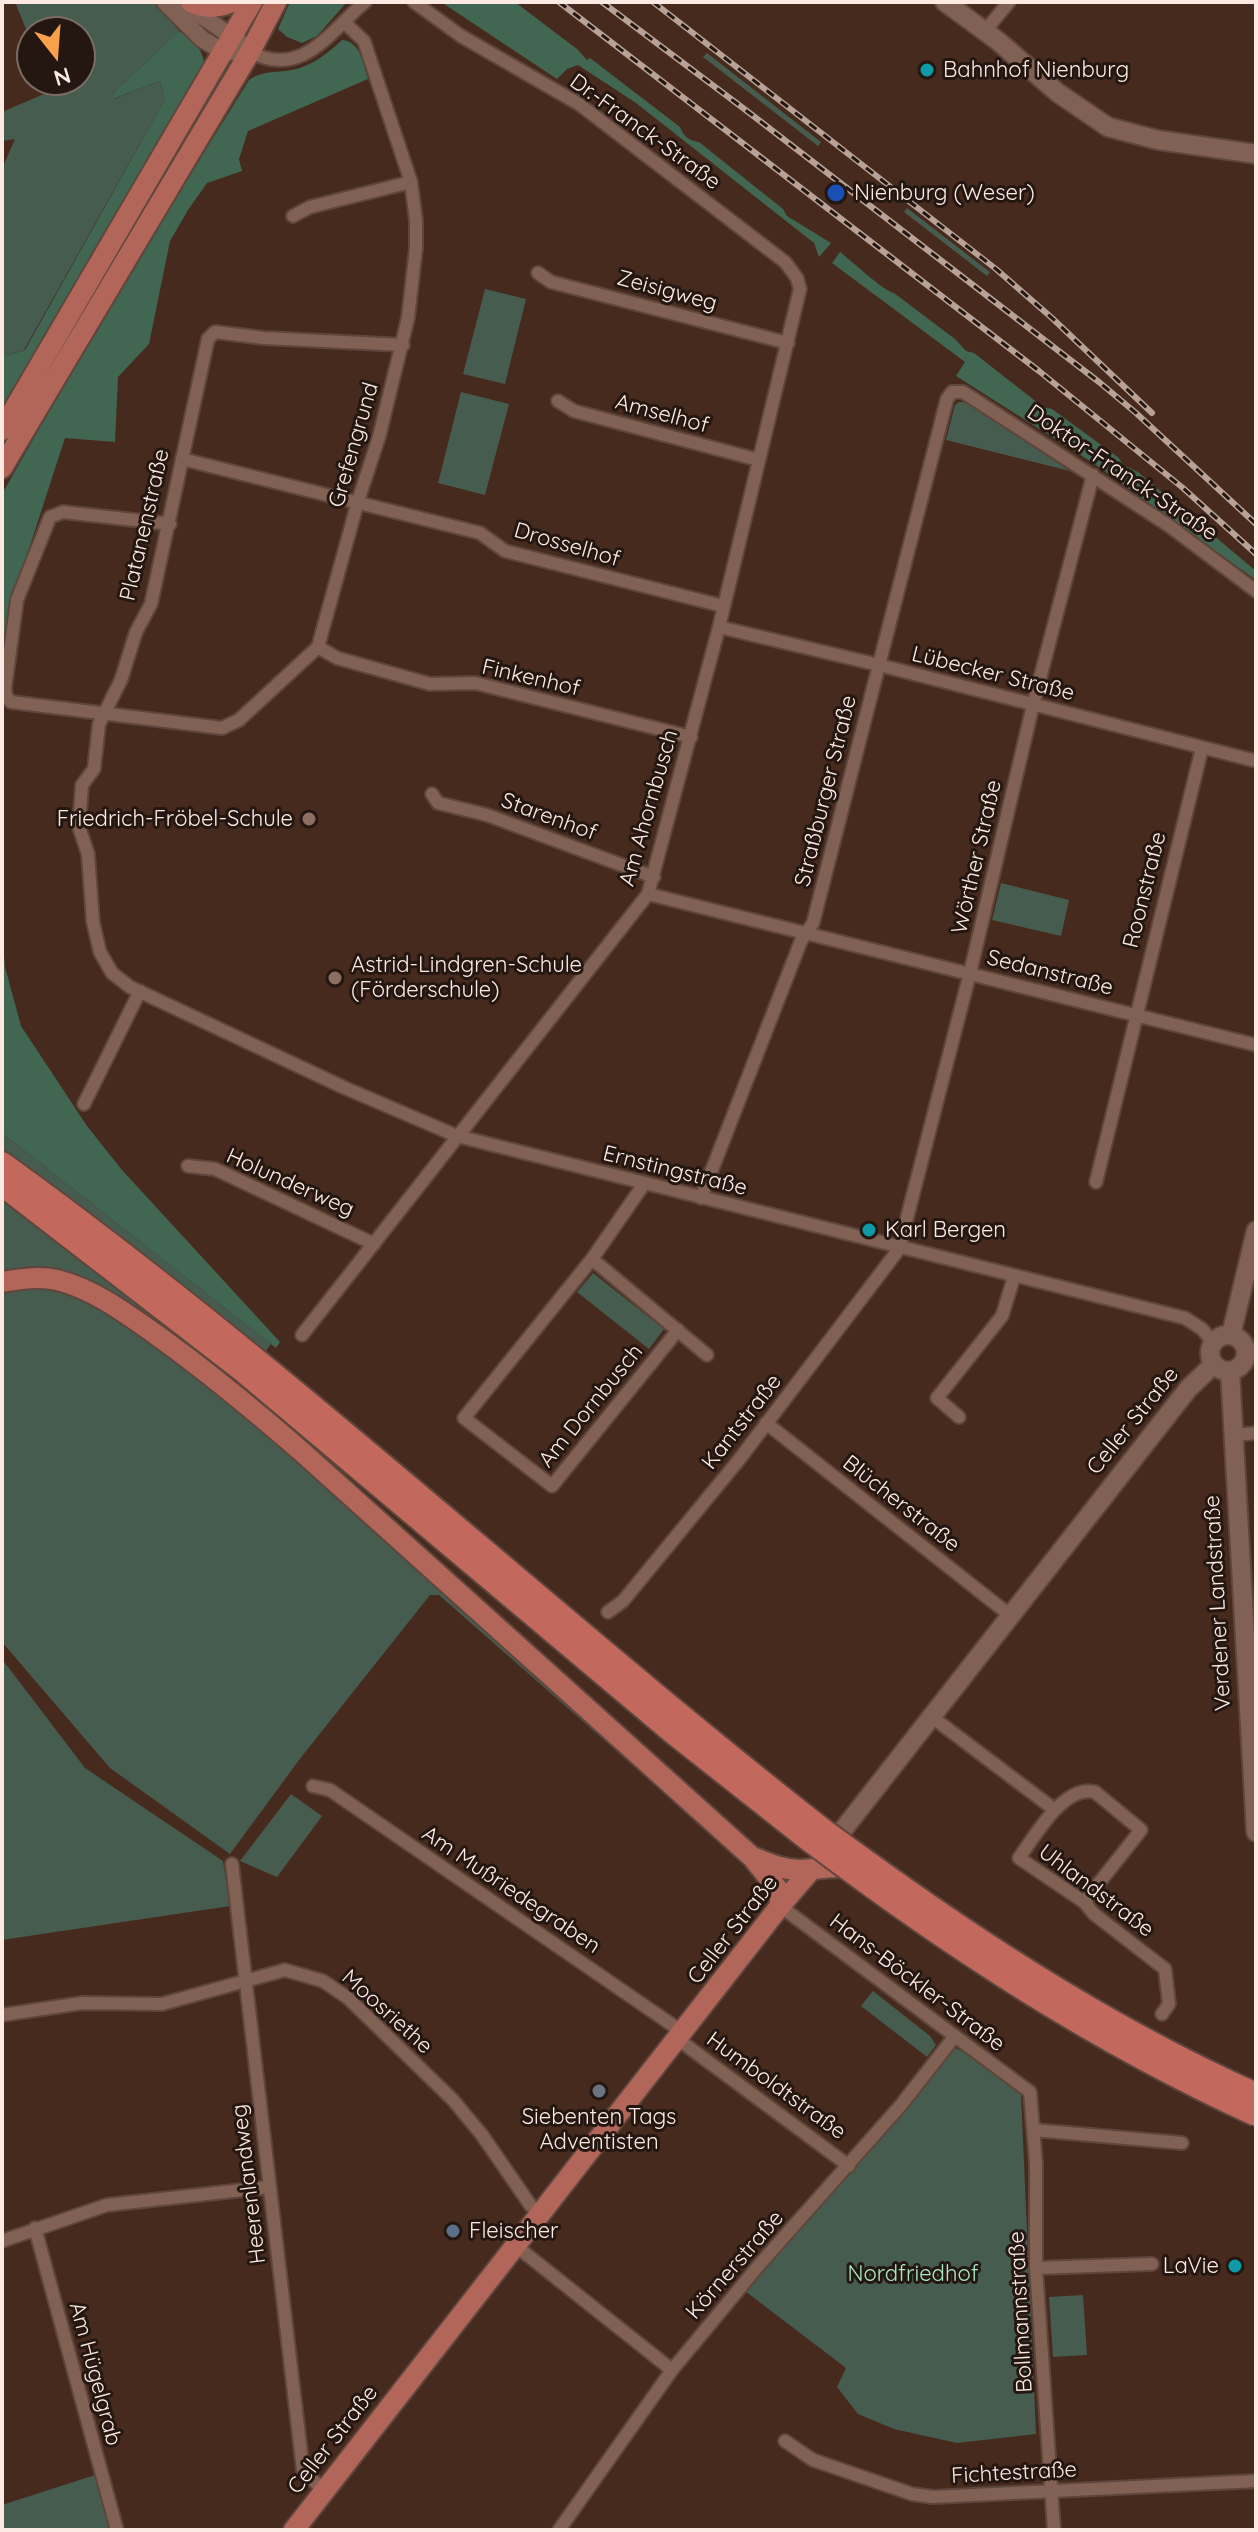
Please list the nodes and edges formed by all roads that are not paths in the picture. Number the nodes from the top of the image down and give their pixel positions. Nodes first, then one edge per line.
1 (165, 2) edge
2 (181, 2) edge
3 (191, 2) edge
4 (232, 2) edge
5 (252, 2) edge
6 (276, 2) edge
7 (365, 2) edge
8 (414, 2) edge
9 (945, 2) edge
10 (1009, 2) edge
11 (344, 22) junction
12 (985, 31) junction
13 (229, 44) junction
14 (250, 52) junction
15 (1256, 154) edge
16 (411, 182) junction
17 (293, 216) dead end
18 (538, 273) dead end
19 (800, 284) joint
20 (788, 343) junction
21 (403, 345) junction
22 (963, 392) joint
23 (558, 401) dead end
24 (2, 430) edge
25 (182, 459) junction
26 (759, 460) junction
27 (2, 468) edge
28 (1093, 475) junction
29 (358, 501) junction
30 (170, 524) junction
31 (1256, 591) edge
32 (723, 606) junction
33 (719, 627) junction
34 (318, 647) junction
35 (879, 665) junction
36 (1033, 705) junction
37 (102, 714) junction
38 (691, 737) junction
39 (1202, 748) junction
40 (1256, 761) edge
41 (432, 794) dead end
42 (654, 877) junction
43 (648, 894) junction
44 (807, 932) junction
45 (970, 973) junction
46 (140, 991) junction
47 (1135, 1015) junction
48 (1256, 1045) edge
49 (84, 1104) dead end
50 (457, 1136) junction
51 (2, 1163) edge
52 (188, 1166) dead end
53 (1096, 1182) dead end
54 (644, 1184) junction
55 (2, 1185) edge
56 (701, 1198) junction
57 (2, 1201) edge
58 (52, 1223) junction
59 (1256, 1231) edge
60 (374, 1244) junction
61 (899, 1249) junction
62 (592, 1259) junction
63 (1014, 1277) junction
64 (2, 1282) edge
65 (678, 1330) junction
66 (302, 1335) dead end
67 (1222, 1339) junction
68 (707, 1355) dead end
69 (1222, 1367) junction
70 (959, 1417) dead end
71 (766, 1423) junction
72 (1256, 1433) edge
73 (1233, 1435) junction
74 (608, 1612) dead end
75 (1011, 1616) junction
76 (932, 1717) junction
77 (313, 1786) dead end
78 (1055, 1810) junction
79 (1256, 1832) edge
80 (816, 1835) junction
81 (752, 1857) junction
82 (232, 1864) dead end
83 (811, 1870) junction
84 (1084, 1902) junction
85 (780, 1906) junction
86 (245, 1980) junction
87 (1162, 2014) dead end
88 (2, 2015) edge
89 (681, 2036) junction
90 (955, 2036) junction
91 (1030, 2092) joint
92 (1256, 2094) edge
93 (1256, 2105) edge
94 (1256, 2115) edge
95 (1034, 2130) junction
96 (1182, 2143) dead end
97 (849, 2166) junction
98 (270, 2187) junction
99 (542, 2214) junction
100 (35, 2228) junction
101 (2, 2241) edge
102 (516, 2246) junction
103 (1152, 2264) dead end
104 (1036, 2268) junction
105 (672, 2370) junction
106 (785, 2441) dead end
107 (1256, 2481) edge
108 (1052, 2490) junction
109 (324, 2491) junction
110 (117, 2530) edge
111 (294, 2530) edge
112 (559, 2530) edge
113 (1054, 2530) edge

1 - 13 street
2 - 13 street
3 - 4 main road
5 - 13 main road
6 - 14 main road
7 - 11 street
8 - 19 street, Dr.-Franck-Straße
9 - 12 main road
10 - 12 street
11 - 14 street
11 - 16 street, Grefengrund
12 - 15 main road
13 - 14 street
13 - 24 main road
14 - 27 main road
16 - 17 street
16 - 21 street, Grefengrund
18 - 20 street, Zeisigweg
19 - 20 street, Am Ahornbusch
20 - 26 street, Am Ahornbusch
21 - 25 street, Platanenstraße
21 - 29 street, Grefengrund
22 - 28 street, Doktor-Franck-Straße
22 - 35 street, Straßburger Straße
23 - 26 street, Amselhof
25 - 29 street, Drosselhof
25 - 30 street, Platanenstraße
26 - 32 street, Am Ahornbusch
28 - 31 street, Doktor-Franck-Straße
28 - 36 street, Wörther Straße
29 - 32 street, Drosselhof
29 - 34 street, Grefengrund
30 - 37 street, Platanenstraße
30 - 37 street
32 - 33 street, Am Ahornbusch
33 - 35 street, Lübecker Straße
33 - 38 street, Am Ahornbusch
34 - 37 street
34 - 38 street, Finkenhof
35 - 36 street, Lübecker Straße
35 - 44 street, Straßburger Straße
36 - 39 street, Lübecker Straße
36 - 45 street, Wörther Straße
37 - 46 street, Ernstingstraße
38 - 42 street, Am Ahornbusch
39 - 40 street, Lübecker Straße
39 - 47 street, Roonstraße
41 - 42 street, Starenhof
42 - 43 street, Am Ahornbusch
43 - 44 street, Sedanstraße
43 - 50 street, Am Ahornbusch
44 - 45 street, Sedanstraße
44 - 56 street, Straßburger Straße
45 - 47 street, Sedanstraße
45 - 61 street, Wörther Straße
46 - 49 street
46 - 50 street, Ernstingstraße
47 - 48 street, Sedanstraße
47 - 53 street, Roonstraße
50 - 54 street, Ernstingstraße
50 - 60 street, Am Ahornbusch
51 - 80 highway
52 - 60 street, Holunderweg
54 - 56 street, Ernstingstraße
54 - 62 street, Am Dornbusch
55 - 58 highway
56 - 61 street, Ernstingstraße
57 - 58 highway
58 - 80 highway
59 - 67 main road
60 - 66 street, Am Ahornbusch
61 - 63 street, Ernstingstraße
61 - 71 street, Kantstraße
62 - 65 street
62 - 65 street, Am Dornbusch
63 - 67 street, Ernstingstraße
63 - 70 street
64 - 81 main road
65 - 68 street
67 - 69 main road
67 - 69 main road
69 - 73 main road, Verdener Landstraße
69 - 75 main road, Celler Straße
71 - 74 street, Kantstraße
71 - 75 street, Blücherstraße
72 - 73 street
73 - 79 main road, Verdener Landstraße
75 - 76 main road, Celler Straße
76 - 78 street, Uhlandstraße
76 - 83 main road, Celler Straße
77 - 89 street, Am Mußriedegraben
78 - 84 street, Uhlandstraße
78 - 84 street
80 - 92 highway, bridge
80 - 94 highway, bridge
81 - 83 main road
81 - 85 main road
82 - 86 street, Heerenlandweg
83 - 85 main road, Celler Straße
83 - 93 main road
84 - 87 street, Uhlandstraße
85 - 89 main road, Celler Straße
85 - 90 street, Hans-Böckler-Straße
86 - 88 street, Moosriethe
86 - 98 street, Heerenlandweg
86 - 99 street, Moosriethe
89 - 97 street, Humboldtstraße
89 - 99 main road, Celler Straße
90 - 91 street, Hans-Böckler-Straße
90 - 97 street, Körnerstraße
91 - 95 street, Bollmannstraße
95 - 96 street
95 - 104 street, Bollmannstraße
97 - 105 street, Körnerstraße
98 - 100 street
98 - 109 street, Heerenlandweg
99 - 102 main road, Celler Straße
100 - 101 street
100 - 110 street, Am Hügelgrab
102 - 105 street
102 - 109 main road, Celler Straße
103 - 104 street
104 - 108 street, Bollmannstraße
105 - 112 street, Körnerstraße
106 - 108 street, Fichtestraße
107 - 108 street, Fichtestraße
108 - 113 street, Bollmannstraße
109 - 111 main road, Celler Straße

